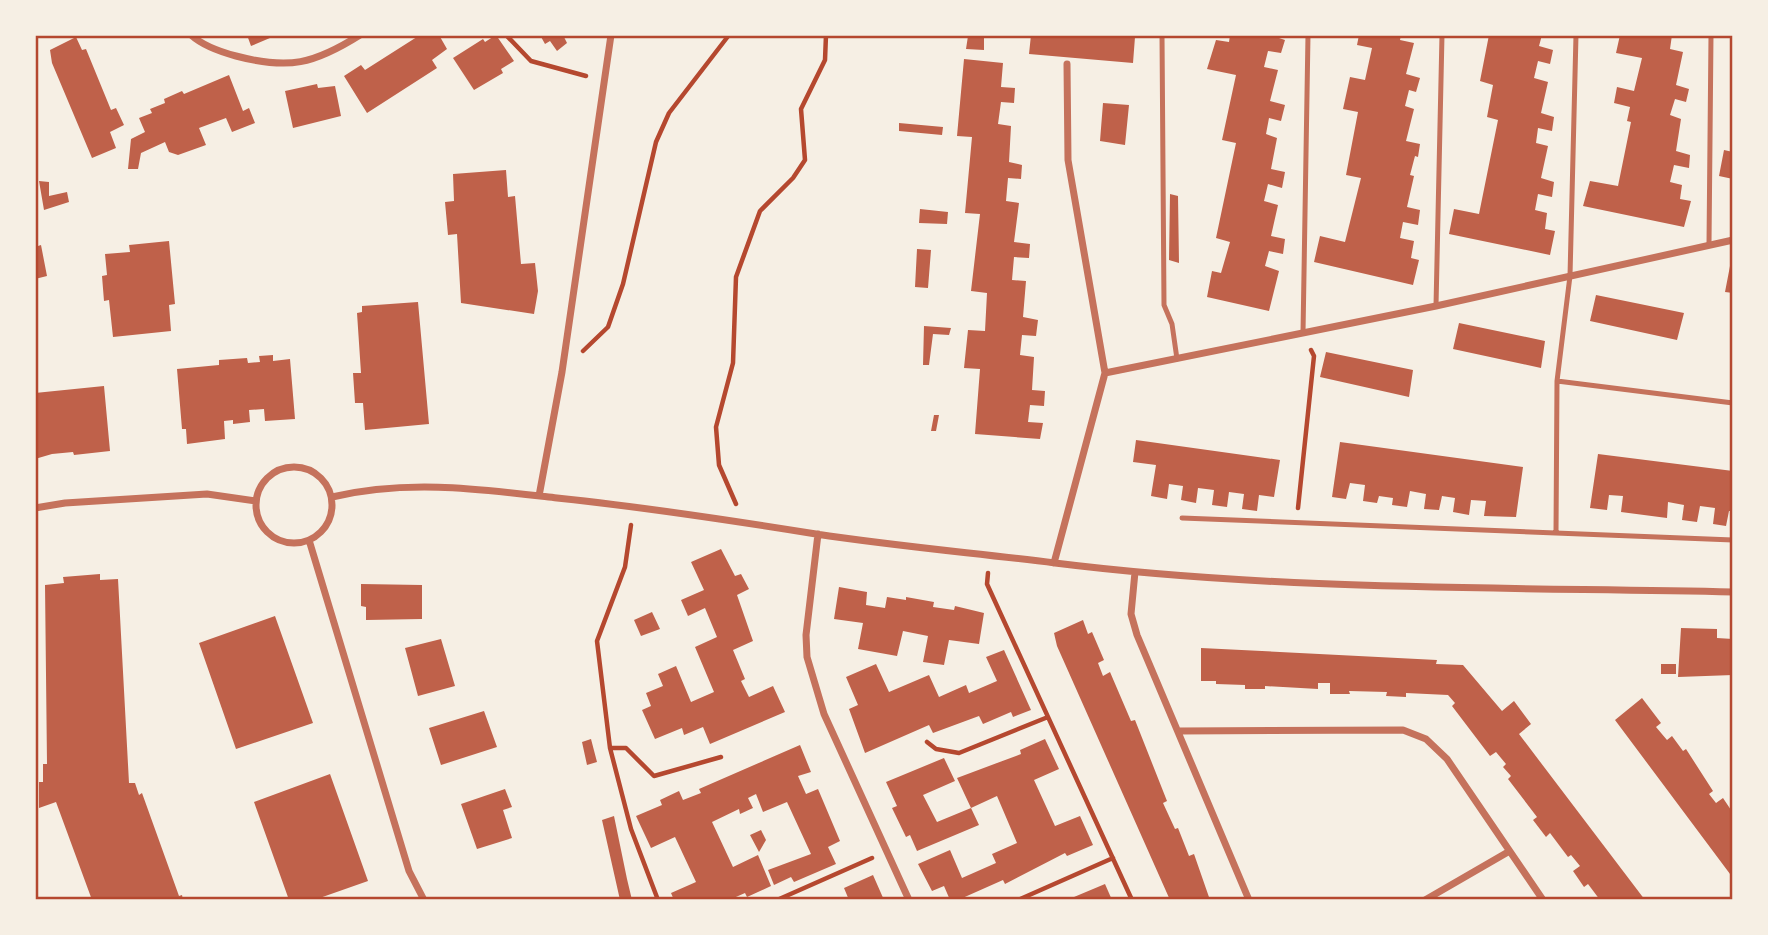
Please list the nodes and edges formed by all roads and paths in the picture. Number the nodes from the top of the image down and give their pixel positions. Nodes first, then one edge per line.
1 (191, 35) edge
2 (360, 35) edge
3 (506, 35) edge
4 (611, 35) edge
5 (729, 35) edge
6 (826, 35) edge
7 (1162, 35) edge
8 (1308, 35) edge
9 (1442, 35) edge
10 (1576, 35) edge
11 (1711, 35) edge
12 (1067, 64) dead end
13 (606, 82) junction
14 (1733, 240) edge
15 (1709, 244) junction
16 (1570, 276) junction
17 (1436, 306) junction
18 (1303, 333) junction
19 (1177, 359) junction
20 (562, 372) junction
21 (1105, 373) junction
22 (1557, 381) junction
23 (1733, 403) edge
24 (332, 496) junction
25 (539, 496) junction
26 (256, 500) junction
27 (634, 507) junction
28 (36, 508) edge
29 (1182, 518) dead end
30 (743, 521) junction
31 (1297, 523) junction
32 (1556, 533) junction
33 (818, 534) junction
34 (309, 540) junction
35 (1733, 540) edge
36 (991, 555) junction
37 (1054, 563) junction
38 (1135, 572) junction
39 (1733, 592) edge
40 (1048, 717) junction
41 (1178, 731) junction
42 (928, 742) dead end
43 (610, 748) junction
44 (721, 757) dead end
45 (887, 851) junction
46 (1508, 852) junction
47 (1113, 858) junction
48 (424, 900) edge
49 (658, 900) edge
50 (777, 900) edge
51 (909, 900) edge
52 (1018, 900) edge
53 (1132, 900) edge
54 (1249, 900) edge
55 (1425, 900) edge
56 (1544, 900) edge

1 - 2 street
3 - 13 path
4 - 13 street
5 - 20 path
6 - 30 path
7 - 19 lane
8 - 18 lane
9 - 17 lane
10 - 16 lane
11 - 15 lane
12 - 21 street
13 - 20 street
14 - 15 street
15 - 16 street
16 - 17 street
16 - 22 lane
17 - 18 street
18 - 19 street
18 - 31 path
19 - 21 street
20 - 25 street
21 - 37 street
22 - 23 lane
22 - 32 lane
24 - 25 street
24 - 26 street
24 - 34 street
25 - 27 street
26 - 28 street
26 - 34 street
27 - 30 street
27 - 43 path
29 - 31 lane
30 - 33 street
31 - 32 lane
32 - 35 lane
33 - 36 street
33 - 45 street
34 - 48 street
36 - 37 street
36 - 40 path
37 - 38 street
38 - 39 street
38 - 41 street
40 - 42 path
40 - 47 path
41 - 46 street
41 - 54 street
43 - 44 path
43 - 49 path
45 - 50 path
45 - 51 street
46 - 55 street
46 - 56 street
47 - 52 path
47 - 53 path

